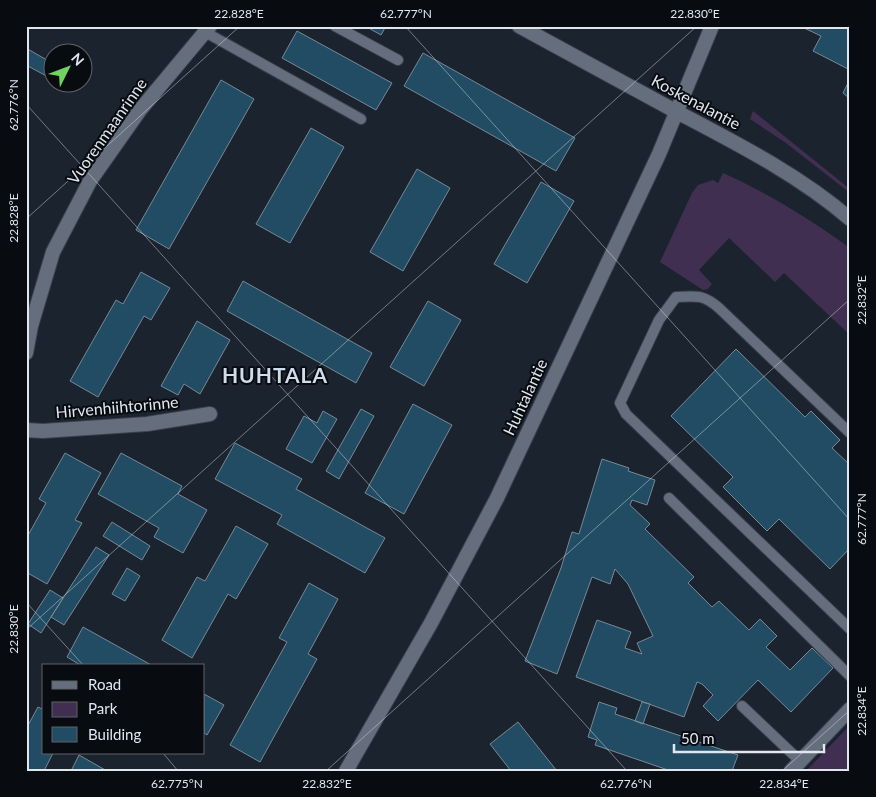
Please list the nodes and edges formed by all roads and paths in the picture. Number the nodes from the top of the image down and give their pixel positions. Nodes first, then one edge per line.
1 (335, 26) edge
2 (519, 26) edge
3 (712, 26) edge
4 (207, 29) edge
5 (398, 60) dead end
6 (677, 112) junction
7 (361, 120) dead end
8 (850, 220) edge
9 (26, 352) edge
10 (210, 414) dead end
11 (26, 430) edge
12 (850, 433) edge
13 (669, 498) dead end
14 (850, 629) edge
15 (850, 676) edge
16 (742, 706) dead end
17 (850, 709) edge
18 (796, 766) edge
19 (346, 771) edge

1 - 5 lane
2 - 6 main road, Koskenalantie
3 - 6 main road, Huhtalantie
4 - 7 lane
4 - 9 main road, Vuorenmaanrinne
6 - 8 main road, Koskenalantie
6 - 19 main road, Huhtalantie
10 - 11 main road, Hirvenhiihtorinne
12 - 14 lane
13 - 15 lane
16 - 18 lane
17 - 18 main road

